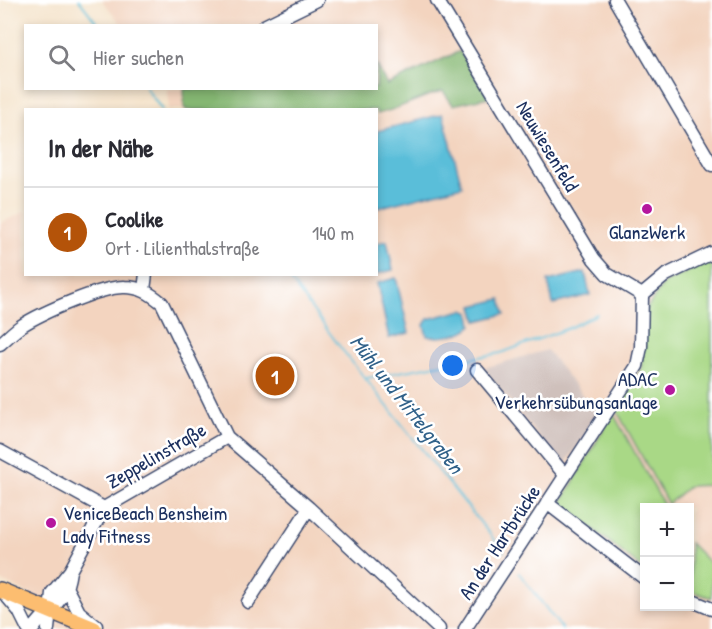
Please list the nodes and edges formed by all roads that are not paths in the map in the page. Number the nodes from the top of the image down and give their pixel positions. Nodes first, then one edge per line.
1 (317, 0) edge
2 (438, 0) edge
3 (615, 0) edge
4 (268, 24) edge
5 (712, 165) edge
6 (712, 254) edge
7 (146, 276) edge
8 (144, 290) junction
9 (642, 295) junction
10 (0, 344) edge
11 (477, 370) dead end
12 (226, 437) junction
13 (0, 452) edge
14 (565, 475) junction
15 (547, 503) junction
16 (104, 508) junction
17 (309, 508) junction
18 (70, 571) junction
19 (640, 575) edge
20 (67, 589) junction
21 (1, 591) edge
22 (248, 602) dead end
23 (694, 602) edge
24 (712, 609) edge
25 (49, 611) junction
26 (28, 629) edge
27 (33, 629) edge
28 (48, 629) edge
29 (94, 629) edge
30 (99, 629) edge
31 (439, 629) edge
32 (465, 629) edge

1 - 4 street
2 - 9 street, Neuwiesenfeld
3 - 5 street
6 - 9 street
7 - 8 street
8 - 10 street
8 - 12 street
9 - 14 street, An der Hartbrücke
11 - 14 street, An der Hartbrücke
12 - 16 street, Zeppelinstraße
12 - 17 street, Zeppelinstraße
13 - 16 street
14 - 15 street, An der Hartbrücke
15 - 19 street
15 - 32 street, An der Hartbrücke
16 - 18 street, Zeppelinstraße
17 - 22 street
17 - 31 street, Zeppelinstraße
18 - 20 street, Zeppelinstraße
18 - 25 street, Zeppelinstraße
20 - 25 street, Zeppelinstraße
20 - 30 street
21 - 25 main road
21 - 26 street
23 - 24 street
25 - 27 street
25 - 28 street
25 - 29 main road

